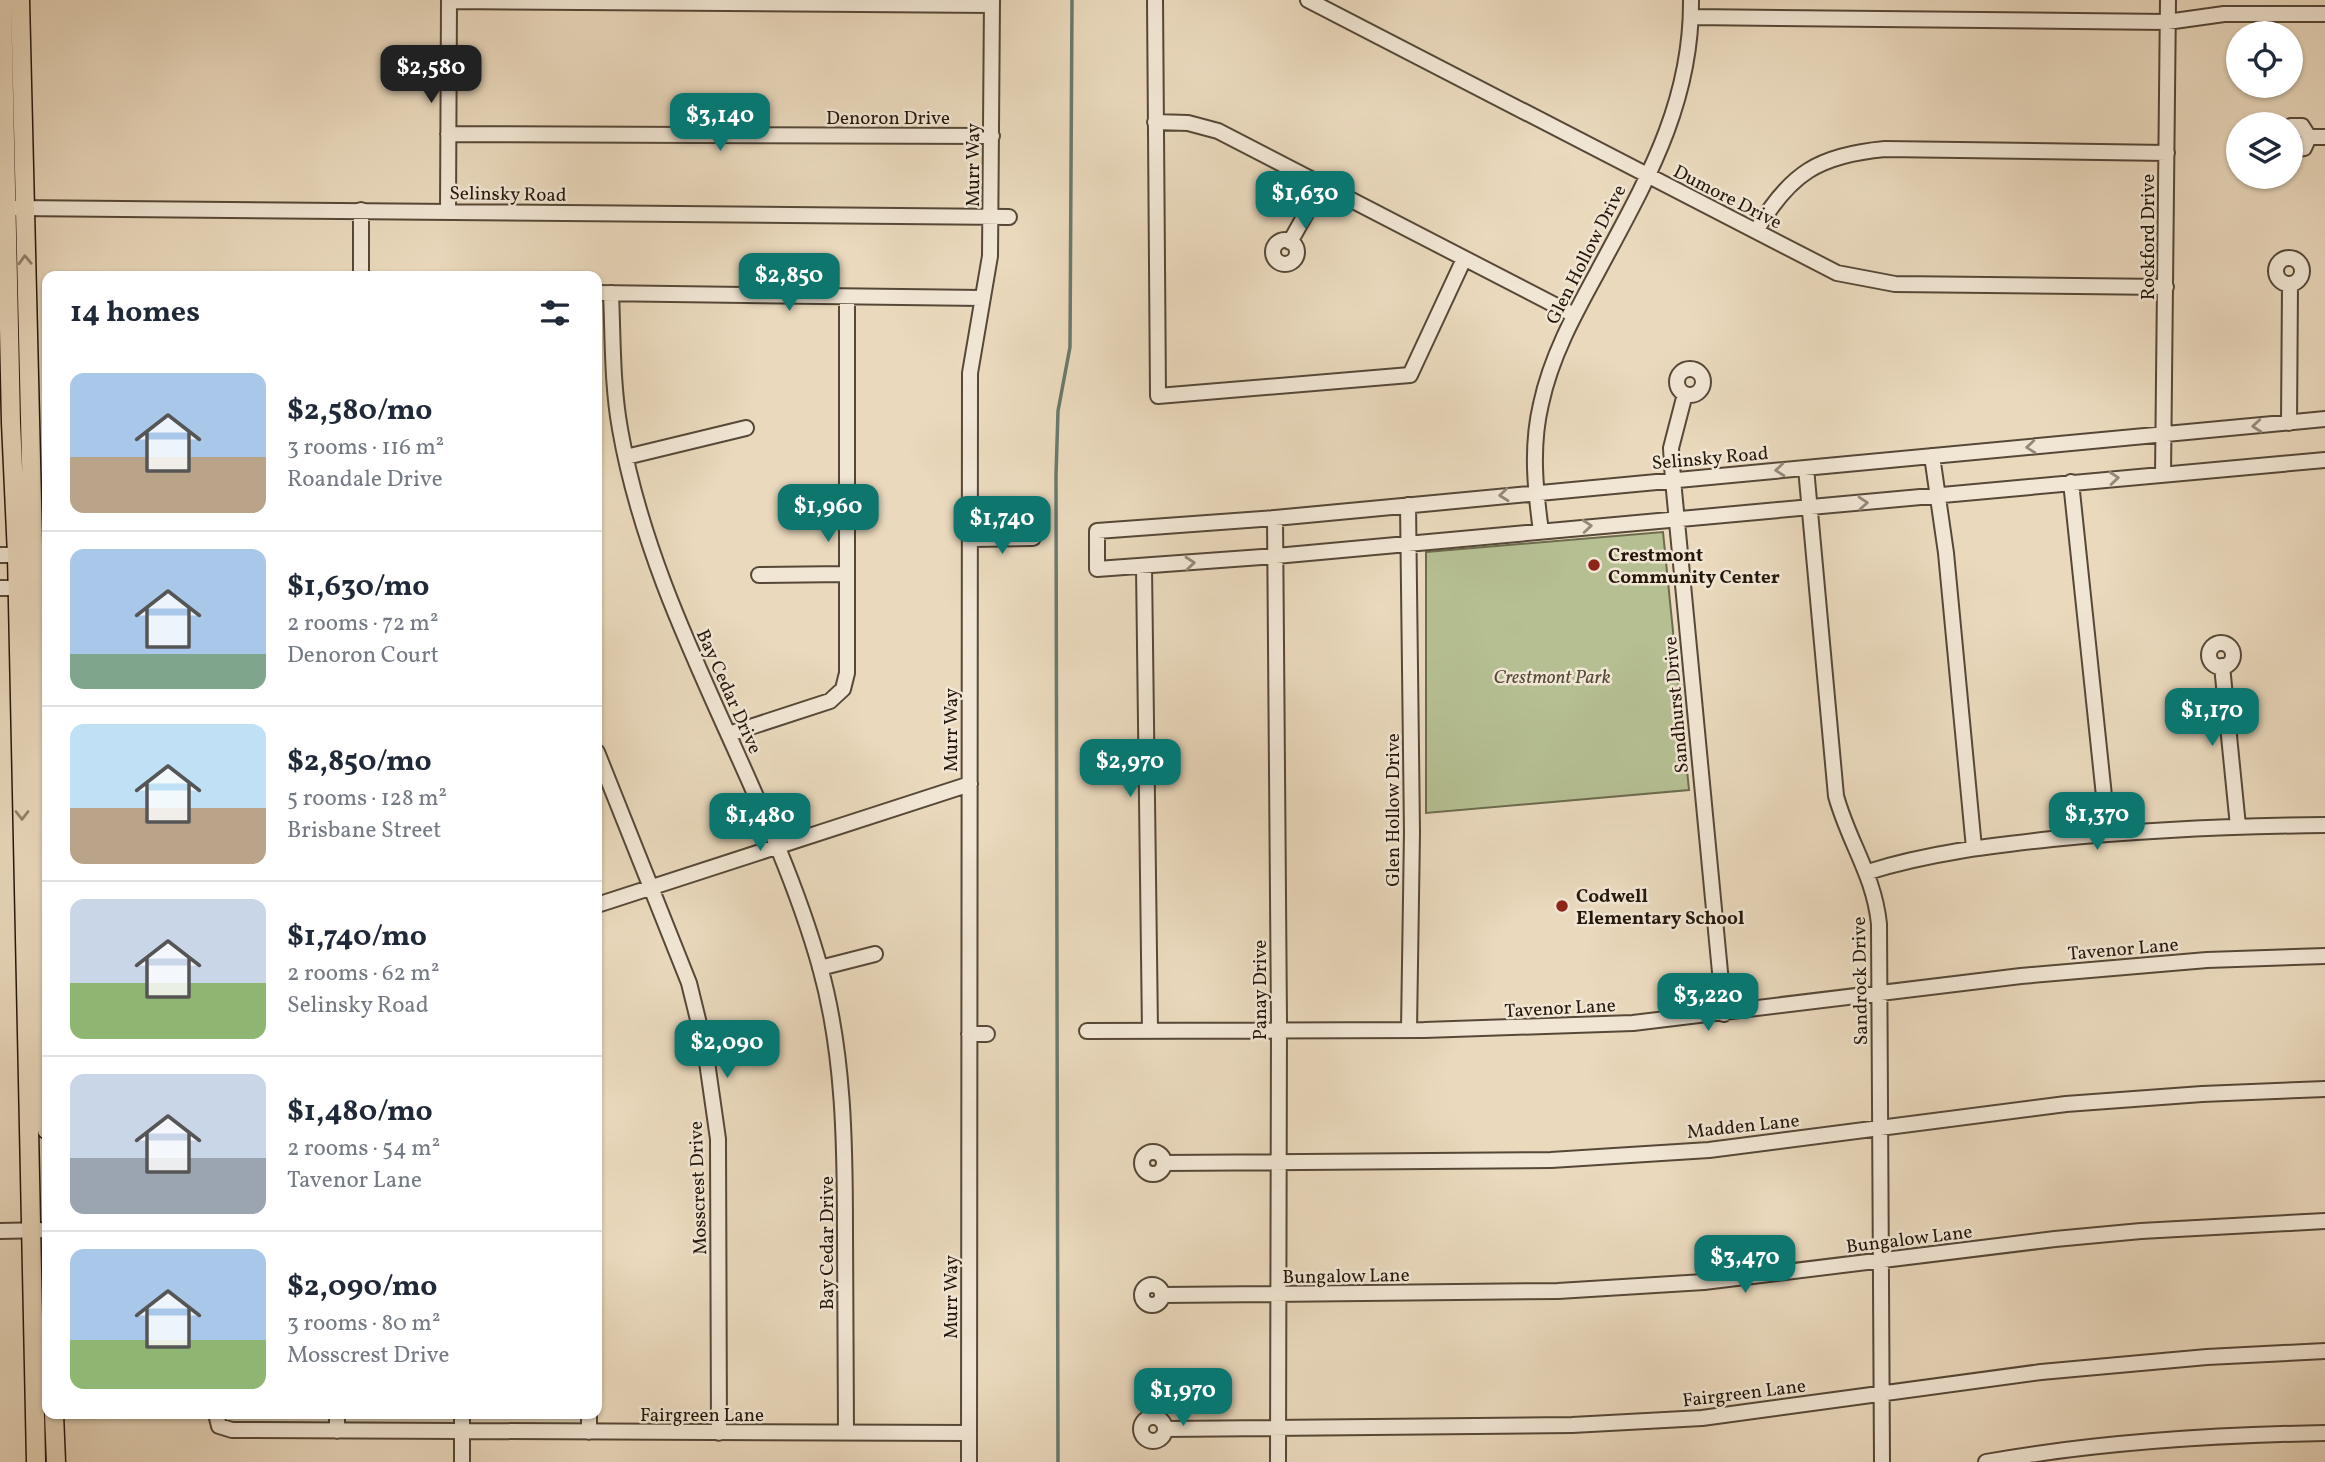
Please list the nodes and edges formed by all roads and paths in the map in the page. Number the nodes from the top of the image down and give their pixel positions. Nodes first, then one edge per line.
1 (2, 0) edge
2 (20, 0) edge
3 (449, 0) edge
4 (1155, 0) edge
5 (1308, 0) edge
6 (1691, 0) edge
7 (2168, 0) edge
8 (583, 1) edge
9 (718, 1) edge
10 (854, 2) edge
11 (992, 2) edge
12 (2325, 14) edge
13 (1692, 17) junction
14 (2167, 22) junction
15 (22, 62) junction
16 (2, 63) edge
17 (1155, 121) junction
18 (2303, 128) edge
19 (448, 134) junction
20 (992, 136) junction
21 (2309, 137) junction
22 (2325, 137) edge
23 (2303, 148) edge
24 (2167, 153) junction
25 (1646, 175) junction
26 (1322, 185) junction
27 (15, 208) junction
28 (361, 210) junction
29 (448, 211) junction
30 (991, 217) junction
31 (1009, 217) dead end
32 (1756, 231) junction
33 (1290, 242) dead end
34 (1464, 259) junction
35 (361, 271) edge
36 (2290, 285) dead end
37 (2166, 286) junction
38 (604, 293) edge
39 (848, 297) junction
40 (982, 298) junction
41 (1574, 315) junction
42 (19, 317) junction
43 (1685, 394) dead end
44 (2325, 419) edge
45 (6, 423) edge
46 (31, 423) junction
47 (2289, 423) junction
48 (746, 428) dead end
49 (2163, 435) junction
50 (1932, 456) junction
51 (626, 457) junction
52 (2325, 460) edge
53 (1806, 468) junction
54 (2163, 475) junction
55 (1673, 480) junction
56 (2071, 482) junction
57 (1536, 492) junction
58 (1937, 497) junction
59 (1408, 505) junction
60 (1810, 507) junction
61 (1275, 518) junction
62 (1677, 519) junction
63 (1542, 531) junction
64 (1033, 538) dead end
65 (970, 539) junction
66 (1409, 543) junction
67 (9, 555) edge
68 (1276, 556) junction
69 (1144, 567) junction
70 (35, 573) junction
71 (845, 574) junction
72 (759, 575) dead end
73 (9, 588) edge
74 (2222, 666) dead end
75 (729, 734) junction
76 (602, 764) edge
77 (30, 766) junction
78 (970, 784) junction
79 (2325, 825) edge
80 (2238, 826) junction
81 (2108, 834) junction
82 (776, 847) junction
83 (1974, 848) junction
84 (1868, 872) junction
85 (652, 888) junction
86 (602, 903) edge
87 (37, 921) edge
88 (875, 954) dead end
89 (2325, 957) edge
90 (820, 968) junction
91 (1878, 993) junction
92 (1724, 1014) junction
93 (1087, 1031) dead end
94 (1150, 1031) junction
95 (1279, 1031) junction
96 (1409, 1031) junction
97 (970, 1034) junction
98 (986, 1034) dead end
99 (37, 1069) junction
100 (2325, 1089) edge
101 (42, 1100) edge
102 (1882, 1128) junction
103 (1279, 1162) junction
104 (1164, 1163) dead end
105 (2325, 1221) edge
106 (0, 1231) edge
107 (39, 1231) edge
108 (1880, 1261) junction
109 (1162, 1295) dead end
110 (1280, 1295) junction
111 (2325, 1351) edge
112 (1882, 1394) junction
113 (217, 1419) edge
114 (337, 1419) edge
115 (462, 1419) edge
116 (589, 1419) edge
117 (55, 1421) edge
118 (1278, 1428) junction
119 (35, 1429) junction
120 (1165, 1429) dead end
121 (337, 1431) junction
122 (462, 1432) junction
123 (589, 1432) junction
124 (719, 1433) junction
125 (846, 1433) junction
126 (969, 1433) junction
127 (2325, 1433) edge
128 (36, 1462) edge
129 (55, 1462) edge
130 (462, 1462) edge
131 (969, 1462) edge
132 (1278, 1462) edge
133 (1882, 1462) edge
134 (1986, 1462) edge

1 - 16 main road
2 - 15 main road
3 - 8 street
3 - 19 street
4 - 17 street
5 - 25 street, Dumore Drive
6 - 13 street, Glen Hollow Drive
7 - 14 street, Rockford Drive
8 - 9 street
9 - 10 street
10 - 11 street
11 - 20 street, Murr Way
12 - 14 street
13 - 14 street
13 - 25 street, Glen Hollow Drive
14 - 24 street, Rockford Drive
15 - 16 street
15 - 27 main road
16 - 27 main road
17 - 26 street
17 - 34 street
18 - 21 street
19 - 20 street, Denoron Drive
19 - 29 street
20 - 30 street, Murr Way
21 - 22 street
21 - 23 street
24 - 32 street
24 - 37 street, Rockford Drive
25 - 32 street, Dumore Drive
25 - 41 street, Glen Hollow Drive
26 - 33 street
26 - 34 street
27 - 28 street, Selinsky Road
27 - 42 main road
28 - 29 street, Selinsky Road
28 - 35 street
29 - 30 street, Selinsky Road
30 - 31 street, Selinsky Road
30 - 40 street, Murr Way
32 - 37 street, Dumore Drive
34 - 41 street
36 - 47 street
37 - 49 street, Rockford Drive
38 - 39 street
38 - 51 street, Bay Cedar Drive
39 - 40 street
39 - 71 street
40 - 65 street, Murr Way
41 - 57 street, Glen Hollow Drive
42 - 45 main road
42 - 46 main road
43 - 55 street, Sandhurst Drive
44 - 47 street, Selinsky Road
45 - 46 street
45 - 67 main road
46 - 70 main road
47 -> 49 street, Selinsky Road
48 - 51 street
49 -> 50 street, Selinsky Road
49 - 54 street, Rockford Drive
50 - 53 street, Selinsky Road
50 - 58 street
51 - 75 street, Bay Cedar Drive
52 - 54 street
53 -> 55 street, Selinsky Road
53 - 60 street, Sandrock Drive
56 -> 54 street
55 - 57 street, Selinsky Road
55 - 62 street, Sandhurst Drive
56 - 58 street
56 - 81 street
57 -> 59 street, Selinsky Road
57 - 63 street, Glen Hollow Drive
60 -> 58 street
58 - 83 street
59 - 61 street, Selinsky Road
59 - 66 street, Glen Hollow Drive
60 - 62 street
60 - 84 street, Sandrock Drive
61 - 68 street, Panay Drive
61 - 69 street, Selinsky Road
63 -> 62 street
62 - 92 street, Sandhurst Drive
63 - 66 street
64 - 65 street
65 - 78 street, Murr Way
66 - 68 street
66 - 96 street, Glen Hollow Drive
67 - 70 street
67 - 73 main road
69 -> 68 street
68 - 95 street, Panay Drive
69 - 94 street
70 - 73 street
70 - 77 main road
71 - 72 street
71 - 75 street
73 - 77 main road
74 - 80 street
75 - 82 street, Bay Cedar Drive
76 - 85 street, Mosscrest Drive
77 - 87 main road
78 - 82 street
78 - 97 street, Murr Way
79 - 80 street
80 - 81 street
81 - 83 street
82 - 85 street
82 - 90 street, Bay Cedar Drive
83 - 84 street
84 - 91 street, Sandrock Drive
85 - 86 street
85 - 124 street, Mosscrest Drive
87 - 99 main road
88 - 90 street
89 - 91 street, Tavenor Lane
90 - 125 street, Bay Cedar Drive
91 - 92 street, Tavenor Lane
91 - 102 street, Sandrock Drive
92 - 96 street, Tavenor Lane
93 - 94 street, Tavenor Lane
94 - 95 street, Tavenor Lane
95 - 96 street, Tavenor Lane
95 - 103 street, Panay Drive
97 - 98 street
97 - 126 street, Murr Way
99 - 101 main road
99 - 107 main road
100 - 102 street, Madden Lane
102 - 103 street, Madden Lane
102 - 108 street, Sandrock Drive
103 - 104 street, Madden Lane
103 - 110 street, Panay Drive
105 - 108 street, Bungalow Lane
106 - 107 street
107 - 119 main road
108 - 110 street, Bungalow Lane
108 - 112 street, Sandrock Drive
109 - 110 street, Bungalow Lane
110 - 118 street, Panay Drive
111 - 112 street, Fairgreen Lane
112 - 118 street, Fairgreen Lane
112 - 133 street, Sandrock Drive
113 - 121 street, Fairgreen Lane
114 - 121 street
115 - 122 street
116 - 123 street
117 - 119 main road
117 - 129 main road
118 - 120 street, Fairgreen Lane
118 - 132 street, Panay Drive
119 - 128 main road
121 - 122 street, Fairgreen Lane
122 - 123 street, Fairgreen Lane
122 - 130 street
123 - 124 street, Fairgreen Lane
124 - 125 street, Fairgreen Lane
125 - 126 street, Fairgreen Lane
126 - 131 street, Murr Way
127 - 134 street

